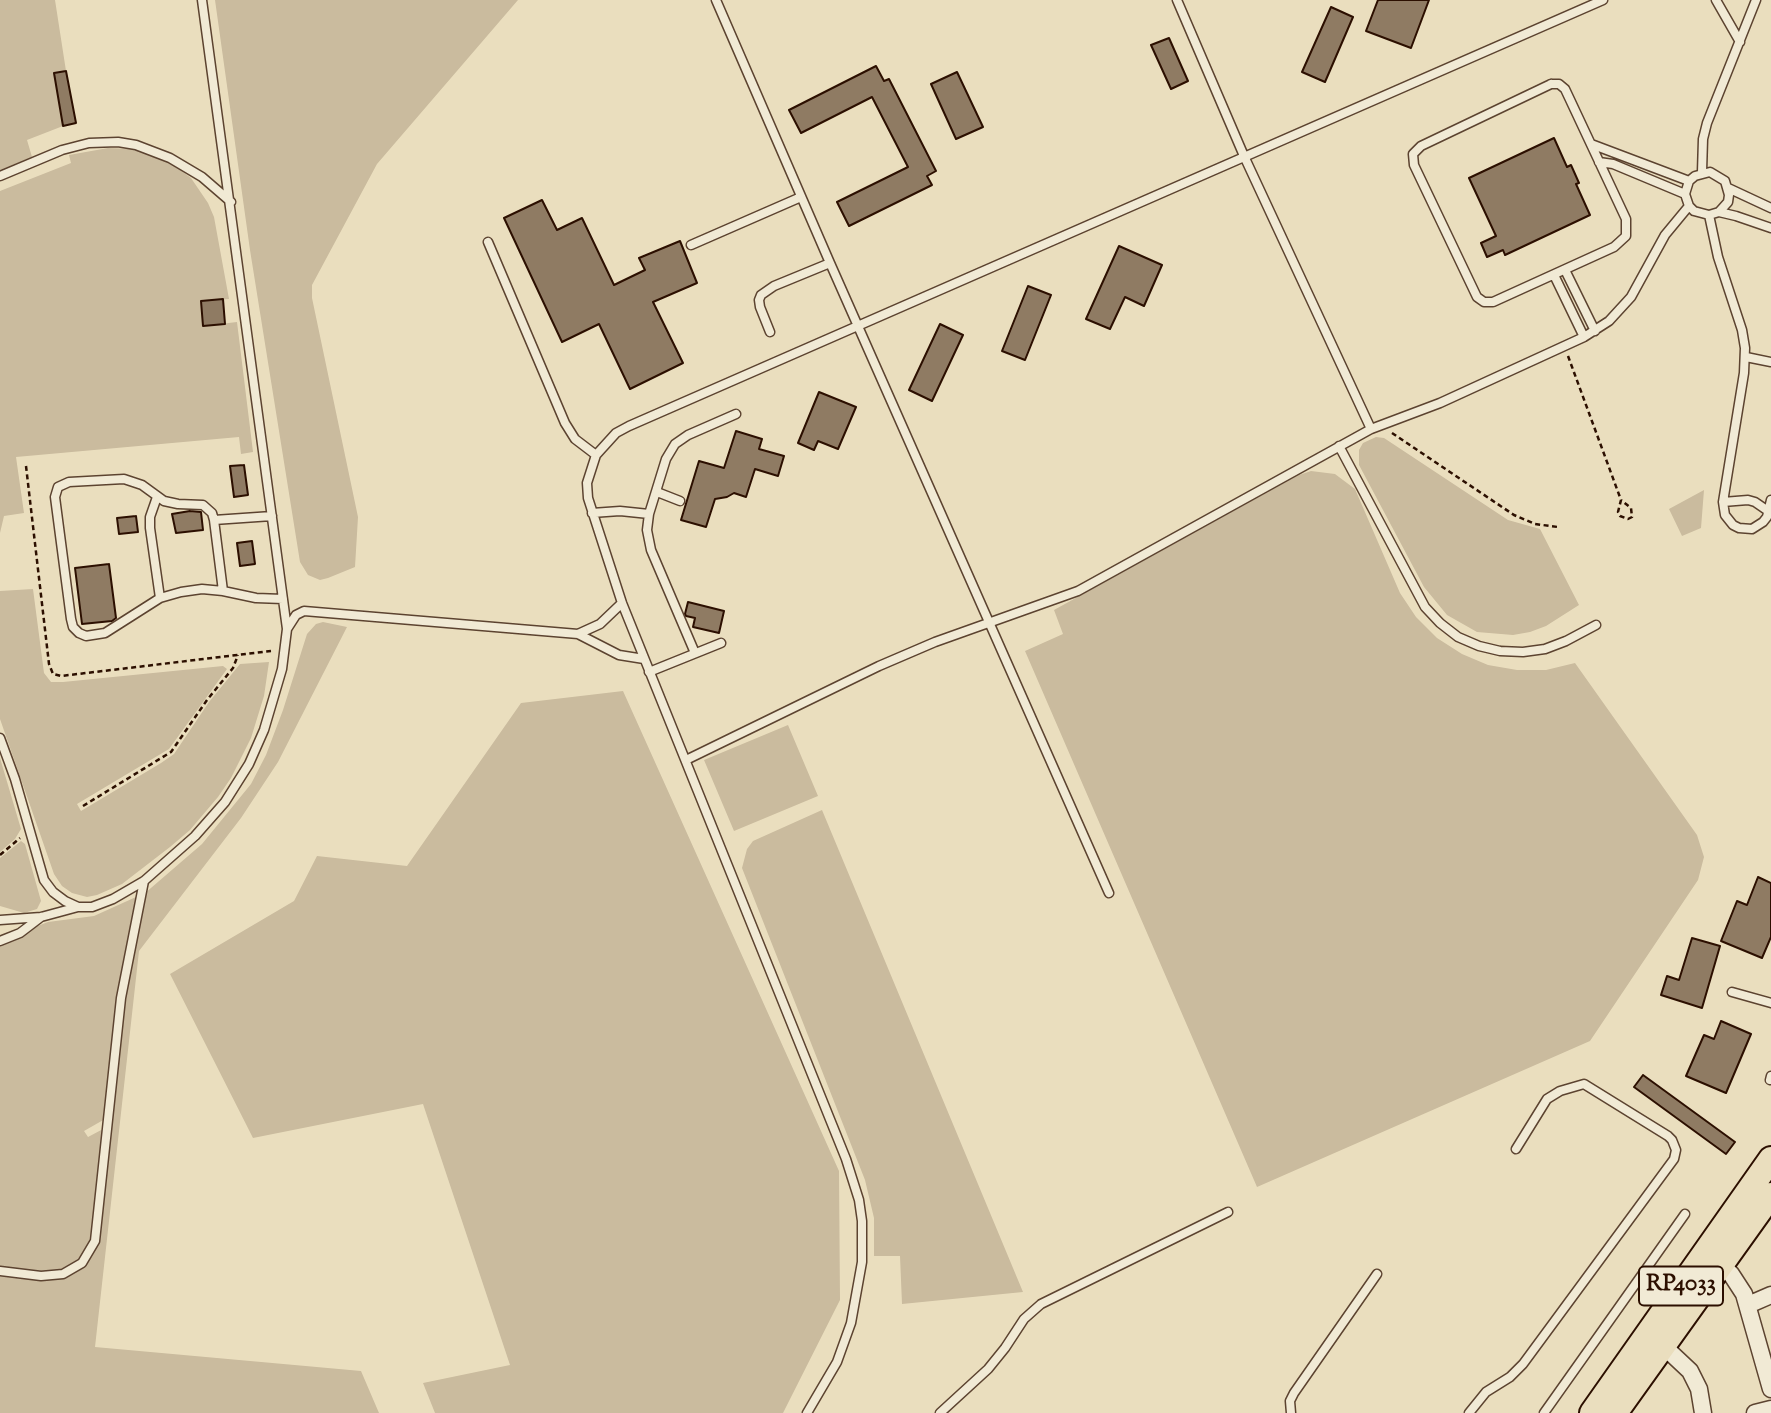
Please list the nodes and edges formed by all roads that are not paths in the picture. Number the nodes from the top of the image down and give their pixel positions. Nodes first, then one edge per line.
1 (202, 0) edge
2 (716, 0) edge
3 (1177, 0) edge
4 (1603, 0) edge
5 (1716, 0) edge
6 (1756, 0) edge
7 (1740, 42) junction
8 (1591, 144) junction
9 (1244, 156) junction
10 (1599, 162) junction
11 (1702, 172) junction
12 (0, 176) edge
13 (1689, 181) junction
14 (1728, 188) junction
15 (1685, 194) junction
16 (801, 197) junction
17 (231, 202) junction
18 (1689, 206) junction
19 (1771, 208) edge
20 (1719, 212) junction
21 (1709, 215) junction
22 (1771, 228) edge
23 (488, 242) dead end
24 (691, 245) dead end
25 (830, 263) junction
26 (1565, 270) junction
27 (1554, 275) junction
28 (858, 326) junction
29 (1595, 331) junction
30 (770, 332) dead end
31 (1584, 337) junction
32 (1745, 357) junction
33 (1771, 362) edge
34 (736, 414) dead end
35 (1371, 429) junction
36 (1339, 446) junction
37 (596, 454) junction
38 (657, 492) junction
39 (157, 497) junction
40 (1771, 499) edge
41 (680, 501) dead end
42 (1723, 502) junction
43 (1770, 512) edge
44 (592, 513) junction
45 (649, 514) junction
46 (272, 516) junction
47 (214, 520) junction
48 (223, 591) junction
49 (160, 598) junction
50 (284, 599) junction
51 (622, 603) junction
52 (990, 622) junction
53 (1596, 625) dead end
54 (287, 629) junction
55 (578, 634) junction
56 (720, 643) dead end
57 (695, 653) junction
58 (644, 659) junction
59 (649, 672) junction
60 (0, 738) edge
61 (686, 760) junction
62 (144, 881) junction
63 (1110, 893) dead end
64 (78, 907) junction
65 (41, 917) junction
66 (0, 920) edge
67 (0, 941) edge
68 (1732, 992) dead end
69 (1771, 1003) edge
70 (1516, 1149) dead end
71 (1771, 1159) edge
72 (1771, 1195) edge
73 (1228, 1212) dead end
74 (1685, 1214) dead end
75 (1713, 1257) junction
76 (0, 1271) edge
77 (1377, 1274) dead end
78 (1771, 1295) edge
79 (1748, 1305) junction
80 (1657, 1340) junction
81 (1771, 1389) edge
82 (1771, 1409) edge
83 (807, 1413) edge
84 (940, 1413) edge
85 (1290, 1413) edge
86 (1469, 1413) edge
87 (1544, 1413) edge
88 (1592, 1413) edge
89 (1615, 1413) edge
90 (1703, 1413) edge
91 (1755, 1413) edge

1 - 17 lane
2 - 16 lane
3 - 9 lane
4 - 9 lane
5 - 7 lane
6 - 7 lane
7 - 11 lane
8 - 10 lane
8 - 13 lane
8 - 27 lane
9 - 28 lane
9 - 35 lane
10 - 15 lane
10 - 26 lane
11 - 13 lane
11 - 14 lane
12 - 17 lane
13 - 15 lane
14 - 19 lane
14 - 20 lane
15 - 18 lane
16 - 24 lane
16 - 25 lane
17 - 46 lane
18 - 21 lane
18 - 29 lane
20 - 21 lane
20 - 22 lane
21 - 32 lane
23 - 37 lane
25 - 28 lane
25 - 30 lane
26 - 27 lane
26 - 29 lane
27 - 31 lane
28 - 37 lane
28 - 52 lane
29 - 31 lane
31 - 35 lane
32 - 33 lane
32 - 42 lane
34 - 38 lane
35 - 36 lane
36 - 52 lane
36 - 53 lane
37 - 44 lane
38 - 41 lane
38 - 45 lane
39 - 47 lane
39 - 49 lane
39 - 49 lane
40 - 43 lane
42 - 43 lane
42 - 43 lane
44 - 45 lane
44 - 51 lane
45 - 57 lane
46 - 47 lane
46 - 50 lane
47 - 48 lane
48 - 49 lane
48 - 50 lane
50 - 54 lane
51 - 55 lane
51 - 58 lane
52 - 61 lane
52 - 63 lane
54 - 55 lane
54 - 62 lane
55 - 58 lane
56 - 57 lane
57 - 59 lane
58 - 59 lane
59 - 61 lane
60 - 64 lane
61 - 83 lane
62 - 64 lane
62 - 76 lane
64 - 65 lane
65 - 66 lane
65 - 67 lane
68 - 69 lane
70 - 86 lane
71 - 75 main road, RP4033
72 - 75 main road, RP4033
73 - 84 lane
74 - 87 lane
75 - 79 street
75 - 80 main road, RP4033
77 - 85 lane
78 - 79 street
79 - 81 street
80 - 88 main road, RP4033
80 - 89 main road, RP4033
80 - 90 street
82 - 91 street

